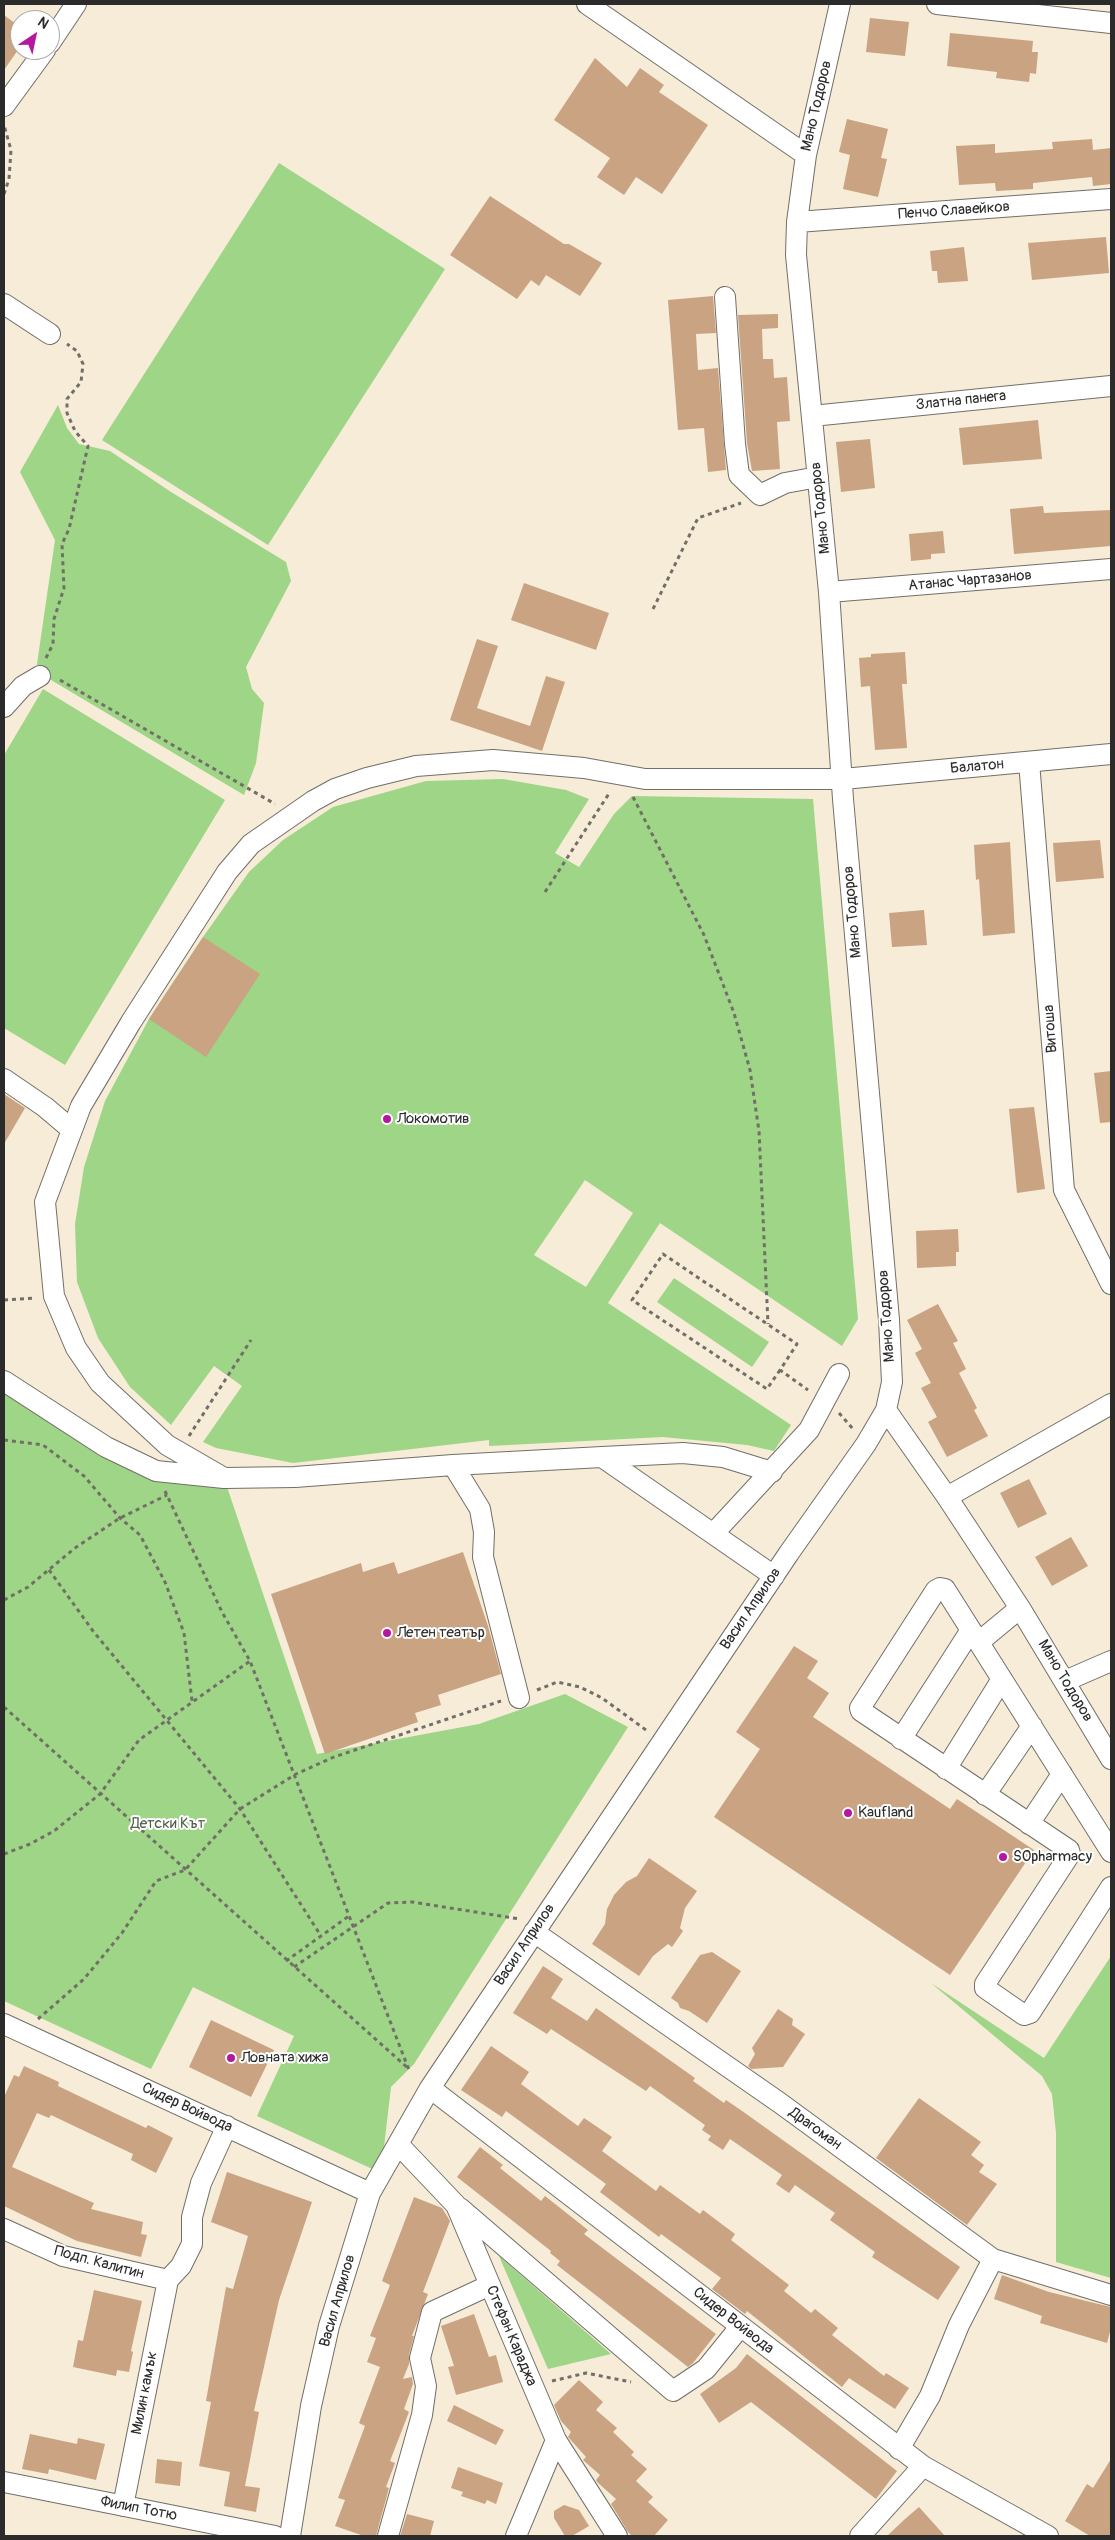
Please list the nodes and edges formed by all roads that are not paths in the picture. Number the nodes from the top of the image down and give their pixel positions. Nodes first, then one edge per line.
1 (76, 4) edge
2 (587, 4) edge
3 (937, 4) edge
4 (835, 8) edge
5 (1111, 23) edge
6 (60, 28) edge
7 (38, 60) edge
8 (4, 106) edge
9 (806, 155) junction
10 (1111, 199) edge
11 (797, 222) junction
12 (725, 297) dead end
13 (4, 304) edge
14 (50, 334) road end
15 (1111, 386) edge
16 (812, 416) junction
17 (818, 478) junction
18 (1111, 569) edge
19 (829, 592) junction
20 (40, 676) road end
21 (4, 707) edge
22 (1111, 754) edge
23 (1029, 762) junction
24 (843, 779) junction
25 (4, 1079) edge
26 (71, 1129) junction
27 (1111, 1284) edge
28 (839, 1374) dead end
29 (4, 1381) edge
30 (1111, 1404) edge
31 (886, 1410) junction
32 (602, 1457) junction
33 (453, 1465) junction
34 (772, 1472) junction
35 (224, 1478) junction
36 (947, 1496) junction
37 (713, 1534) junction
38 (774, 1576) junction
39 (1020, 1608) junction
40 (975, 1636) junction
41 (1111, 1660) edge
42 (1002, 1679) junction
43 (1065, 1682) junction
44 (519, 1698) road end
45 (1032, 1726) junction
46 (901, 1739) junction
47 (1111, 1759) edge
48 (946, 1769) junction
49 (1062, 1774) junction
50 (985, 1795) junction
51 (1029, 1824) junction
52 (1111, 1852) edge
53 (1111, 1887) edge
54 (537, 1927) junction
55 (4, 2024) edge
56 (430, 2088) junction
57 (227, 2126) junction
58 (398, 2144) junction
59 (370, 2193) junction
60 (456, 2205) junction
61 (4, 2229) edge
62 (992, 2259) junction
63 (168, 2280) junction
64 (490, 2285) junction
65 (1111, 2296) edge
66 (740, 2327) junction
67 (556, 2440) junction
68 (900, 2449) junction
69 (923, 2466) junction
70 (4, 2482) edge
71 (123, 2506) junction
72 (274, 2536) edge
73 (290, 2536) edge
74 (388, 2536) edge
75 (516, 2536) edge
76 (617, 2536) edge
77 (860, 2536) edge
78 (1048, 2536) edge

1 - 6 street
2 - 9 street
3 - 5 street
4 - 9 street, Мано Тодоров
7 - 8 street
9 - 11 street, Мано Тодоров
10 - 11 street, Пенчо Славейков
11 - 16 street, Мано Тодоров
12 - 17 street
13 - 14 street
15 - 16 street, Златна панега
16 - 17 street, Мано Тодоров
17 - 19 street, Мано Тодоров
18 - 19 street, Атанас Чартазанов
19 - 24 street, Мано Тодоров
20 - 21 street
22 - 23 street, Балатон
23 - 24 street, Балатон
23 - 27 street, Витоша
24 - 26 street, Балатон
24 - 31 street, Мано Тодоров
25 - 26 street
26 - 35 street, Балатон
28 - 34 street
29 - 35 street
30 - 36 street
31 - 36 street, Мано Тодоров
31 - 38 street, Васил Априлов
32 - 33 street
32 - 34 street
32 - 37 street
33 - 35 street
33 - 44 street
34 - 37 street
36 - 39 street, Мано Тодоров
37 - 38 street
38 - 54 street, Васил Априлов
39 - 40 street
39 - 43 street, Мано Тодоров
40 - 42 street
40 - 46 street
40 - 46 street
41 - 43 street
42 - 45 street
42 - 48 street
43 - 47 street, Мано Тодоров
45 - 49 street
45 - 50 street
46 - 48 street
48 - 50 street
49 - 51 street
49 - 52 street
50 - 51 street
51 - 53 street
54 - 56 street, Васил Априлов
54 - 62 street, Драгоман
55 - 57 street, Сидер Войвода
56 - 58 street, Васил Априлов
56 - 66 street, Сидер Войвода
57 - 59 street, Сидер Войвода
57 - 63 street
58 - 59 street, Васил Априлов
58 - 60 street, Стефан Караджа
59 - 73 street, Васил Априлов
60 - 64 street, Стефан Караджа
60 - 66 street
61 - 63 street, Подп. Калитин
62 - 65 street, Драгоман
62 - 68 street
63 - 71 street, Милин камък
64 - 67 street, Стефан Караджа
64 - 74 street
66 - 68 street, Сидер Войвода
67 - 75 street
67 - 76 street, Стефан Караджа
68 - 69 street, Сидер Войвода
69 - 77 street
69 - 78 street, Сидер Войвода
70 - 71 street, Филип Тотю
71 - 72 street, Филип Тотю

